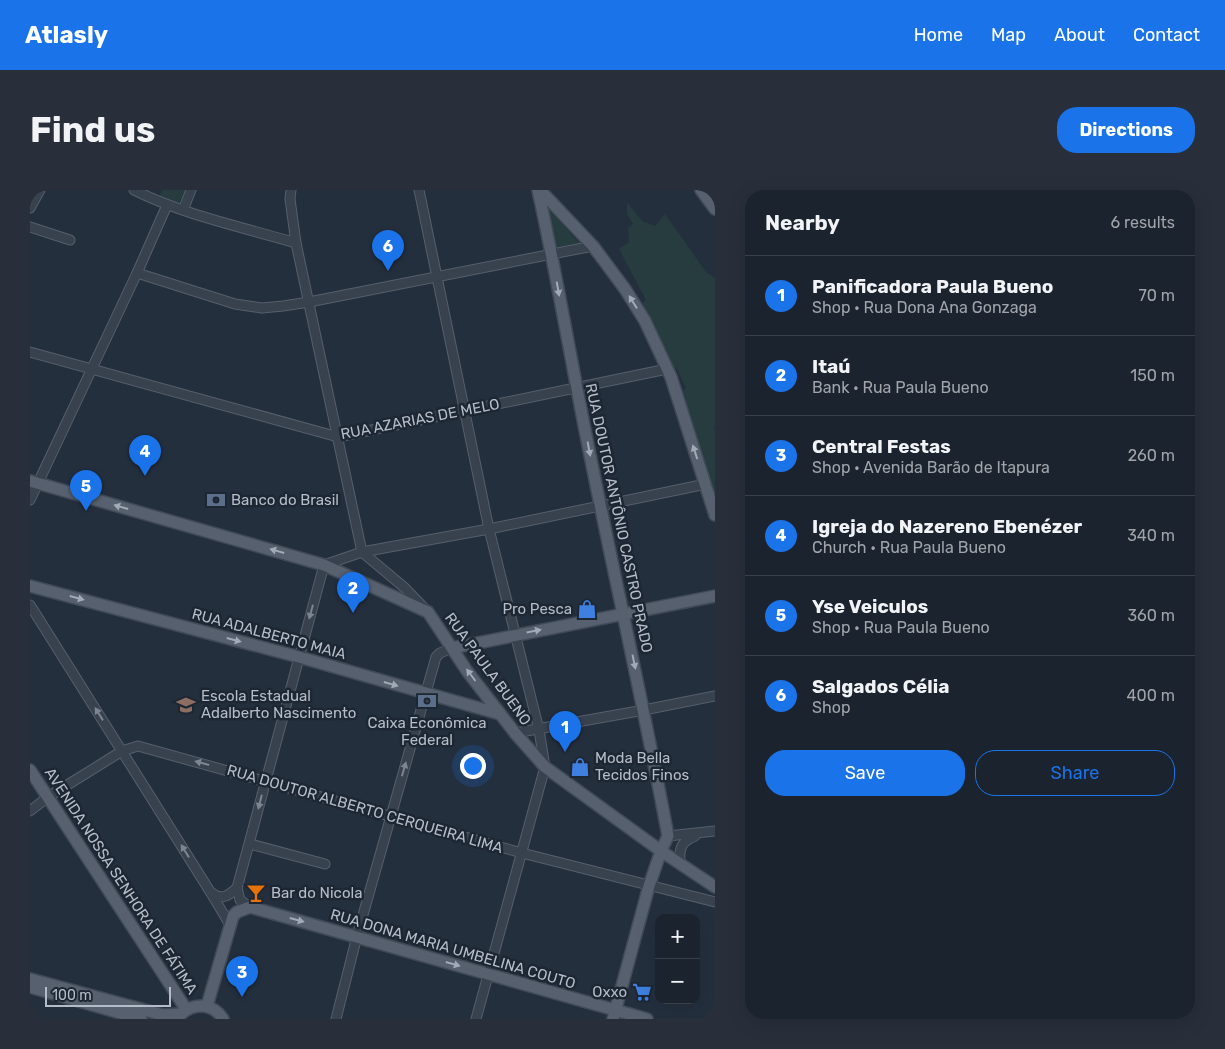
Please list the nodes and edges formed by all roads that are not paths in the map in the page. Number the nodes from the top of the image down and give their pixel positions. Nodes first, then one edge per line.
1 (40, 190) edge
2 (134, 190) edge
3 (156, 190) edge
4 (191, 190) edge
5 (290, 190) edge
6 (419, 190) edge
7 (539, 190) edge
8 (701, 190) edge
9 (152, 199) junction
10 (167, 205) junction
11 (30, 208) edge
12 (715, 209) edge
13 (183, 210) junction
14 (30, 227) edge
15 (70, 240) dead end
16 (296, 243) junction
17 (593, 246) junction
18 (552, 255) junction
19 (137, 273) junction
20 (436, 276) junction
21 (309, 302) junction
22 (30, 352) edge
23 (92, 369) junction
24 (667, 369) junction
25 (576, 388) junction
26 (465, 412) junction
27 (338, 437) junction
28 (34, 482) edge
29 (706, 484) junction
30 (30, 500) edge
31 (600, 506) junction
32 (715, 515) edge
33 (489, 529) junction
34 (362, 552) junction
35 (324, 564) junction
36 (30, 586) edge
37 (715, 596) edge
38 (30, 605) edge
39 (428, 612) junction
40 (624, 614) junction
41 (515, 635) junction
42 (452, 648) junction
43 (299, 658) junction
44 (426, 694) junction
45 (715, 696) edge
46 (644, 710) junction
47 (500, 714) junction
48 (539, 730) junction
49 (515, 733) junction
50 (122, 751) junction
51 (545, 767) junction
52 (30, 770) edge
53 (265, 781) junction
54 (48, 797) junction
55 (30, 811) edge
56 (391, 816) junction
57 (715, 831) edge
58 (700, 834) junction
59 (668, 836) junction
60 (250, 844) junction
61 (661, 851) junction
62 (522, 853) junction
63 (680, 863) junction
64 (324, 864) dead end
65 (650, 886) junction
66 (715, 887) edge
67 (238, 888) junction
68 (211, 893) junction
69 (715, 902) edge
70 (250, 907) junction
71 (230, 925) junction
72 (357, 936) junction
73 (488, 974) junction
74 (30, 979) edge
75 (30, 987) edge
76 (207, 1006) junction
77 (181, 1014) edge
78 (614, 1015) edge
79 (140, 1019) edge
80 (223, 1019) edge
81 (336, 1019) edge
82 (476, 1019) edge
83 (647, 1019) edge

1 - 11 street
2 - 9 street
3 - 9 street
4 - 13 street
5 - 16 street
6 - 20 street
7 - 17 main road
7 - 18 main road, RUA DOUTOR ANTÔNIO CASTRO PRADO
8 - 12 main road
9 - 10 street
10 - 13 street
10 - 19 street
13 - 16 street
14 - 15 street
16 - 21 street
17 - 18 street
24 -> 17 main road
18 - 20 street
18 -> 25 main road, RUA DOUTOR ANTÔNIO CASTRO PRADO
19 - 21 street
19 - 23 street
20 - 21 street
20 - 26 street
21 - 27 street
22 - 23 street, RUA AZARIAS DE MELO
23 - 27 street, RUA AZARIAS DE MELO
23 - 28 street
24 - 25 street, RUA AZARIAS DE MELO
29 -> 24 main road
25 - 26 street, RUA AZARIAS DE MELO
25 -> 31 main road, RUA DOUTOR ANTÔNIO CASTRO PRADO
26 - 27 street, RUA AZARIAS DE MELO
26 - 33 street
27 - 34 street
28 - 30 street
35 -> 28 main road, RUA PAULA BUENO
29 - 31 street
29 - 32 main road
31 - 33 street
31 - 40 main road, RUA DOUTOR ANTÔNIO CASTRO PRADO
33 - 34 street
33 - 41 street
34 - 35 street
34 - 39 street
35 - 39 main road, RUA PAULA BUENO
35 -> 43 street
36 -> 43 main road, RUA ADALBERTO MAIA
37 - 40 main road
50 -> 38 street
39 - 42 main road, RUA PAULA BUENO
41 -> 40 main road
40 -> 46 main road, RUA DOUTOR ANTÔNIO CASTRO PRADO
41 - 42 main road
41 - 48 street
42 - 44 street
47 -> 42 main road, RUA PAULA BUENO
43 -> 44 main road, RUA ADALBERTO MAIA
43 - 53 street
44 - 47 main road, RUA ADALBERTO MAIA
56 -> 44 street
45 - 46 street
46 - 48 street
46 - 59 main road, RUA DOUTOR ANTÔNIO CASTRO PRADO
47 - 49 main road, RUA PAULA BUENO
48 - 49 street
48 - 51 street
49 - 51 main road, RUA PAULA BUENO
53 -> 50 street, RUA DOUTOR ALBERTO CERQUEIRA LIMA
50 - 54 street, RUA DOUTOR ALBERTO CERQUEIRA LIMA
68 -> 50 street
51 - 61 main road, RUA PAULA BUENO
51 - 62 street
52 - 54 main road, AVENIDA NOSSA SENHORA DE FÁTIMA
53 - 56 street, RUA DOUTOR ALBERTO CERQUEIRA LIMA
53 -> 60 street
54 - 55 street, RUA DOUTOR ALBERTO CERQUEIRA LIMA
54 - 77 main road, AVENIDA NOSSA SENHORA DE FÁTIMA
56 - 62 street, RUA DOUTOR ALBERTO CERQUEIRA LIMA
56 - 72 street
57 - 58 street
58 - 59 street
58 - 63 street
59 - 61 main road
60 - 64 street
60 - 67 street
61 - 63 main road, RUA PAULA BUENO
61 - 65 main road
62 - 65 street, RUA DOUTOR ALBERTO CERQUEIRA LIMA
62 - 73 street
63 - 66 main road, RUA PAULA BUENO
65 - 69 street, RUA DOUTOR ALBERTO CERQUEIRA LIMA
65 - 78 main road
67 - 68 street
67 - 70 street
68 - 71 street
70 - 71 main road
70 -> 72 main road, RUA DONA MARIA UMBELINA COUTO
71 - 76 main road
72 -> 73 main road, RUA DONA MARIA UMBELINA COUTO
72 - 81 street
73 - 78 main road, RUA DONA MARIA UMBELINA COUTO
73 - 82 street
74 - 77 main road
75 - 79 main road
76 - 77 main road
76 - 80 main road
78 - 83 main road, RUA DONA MARIA UMBELINA COUTO

